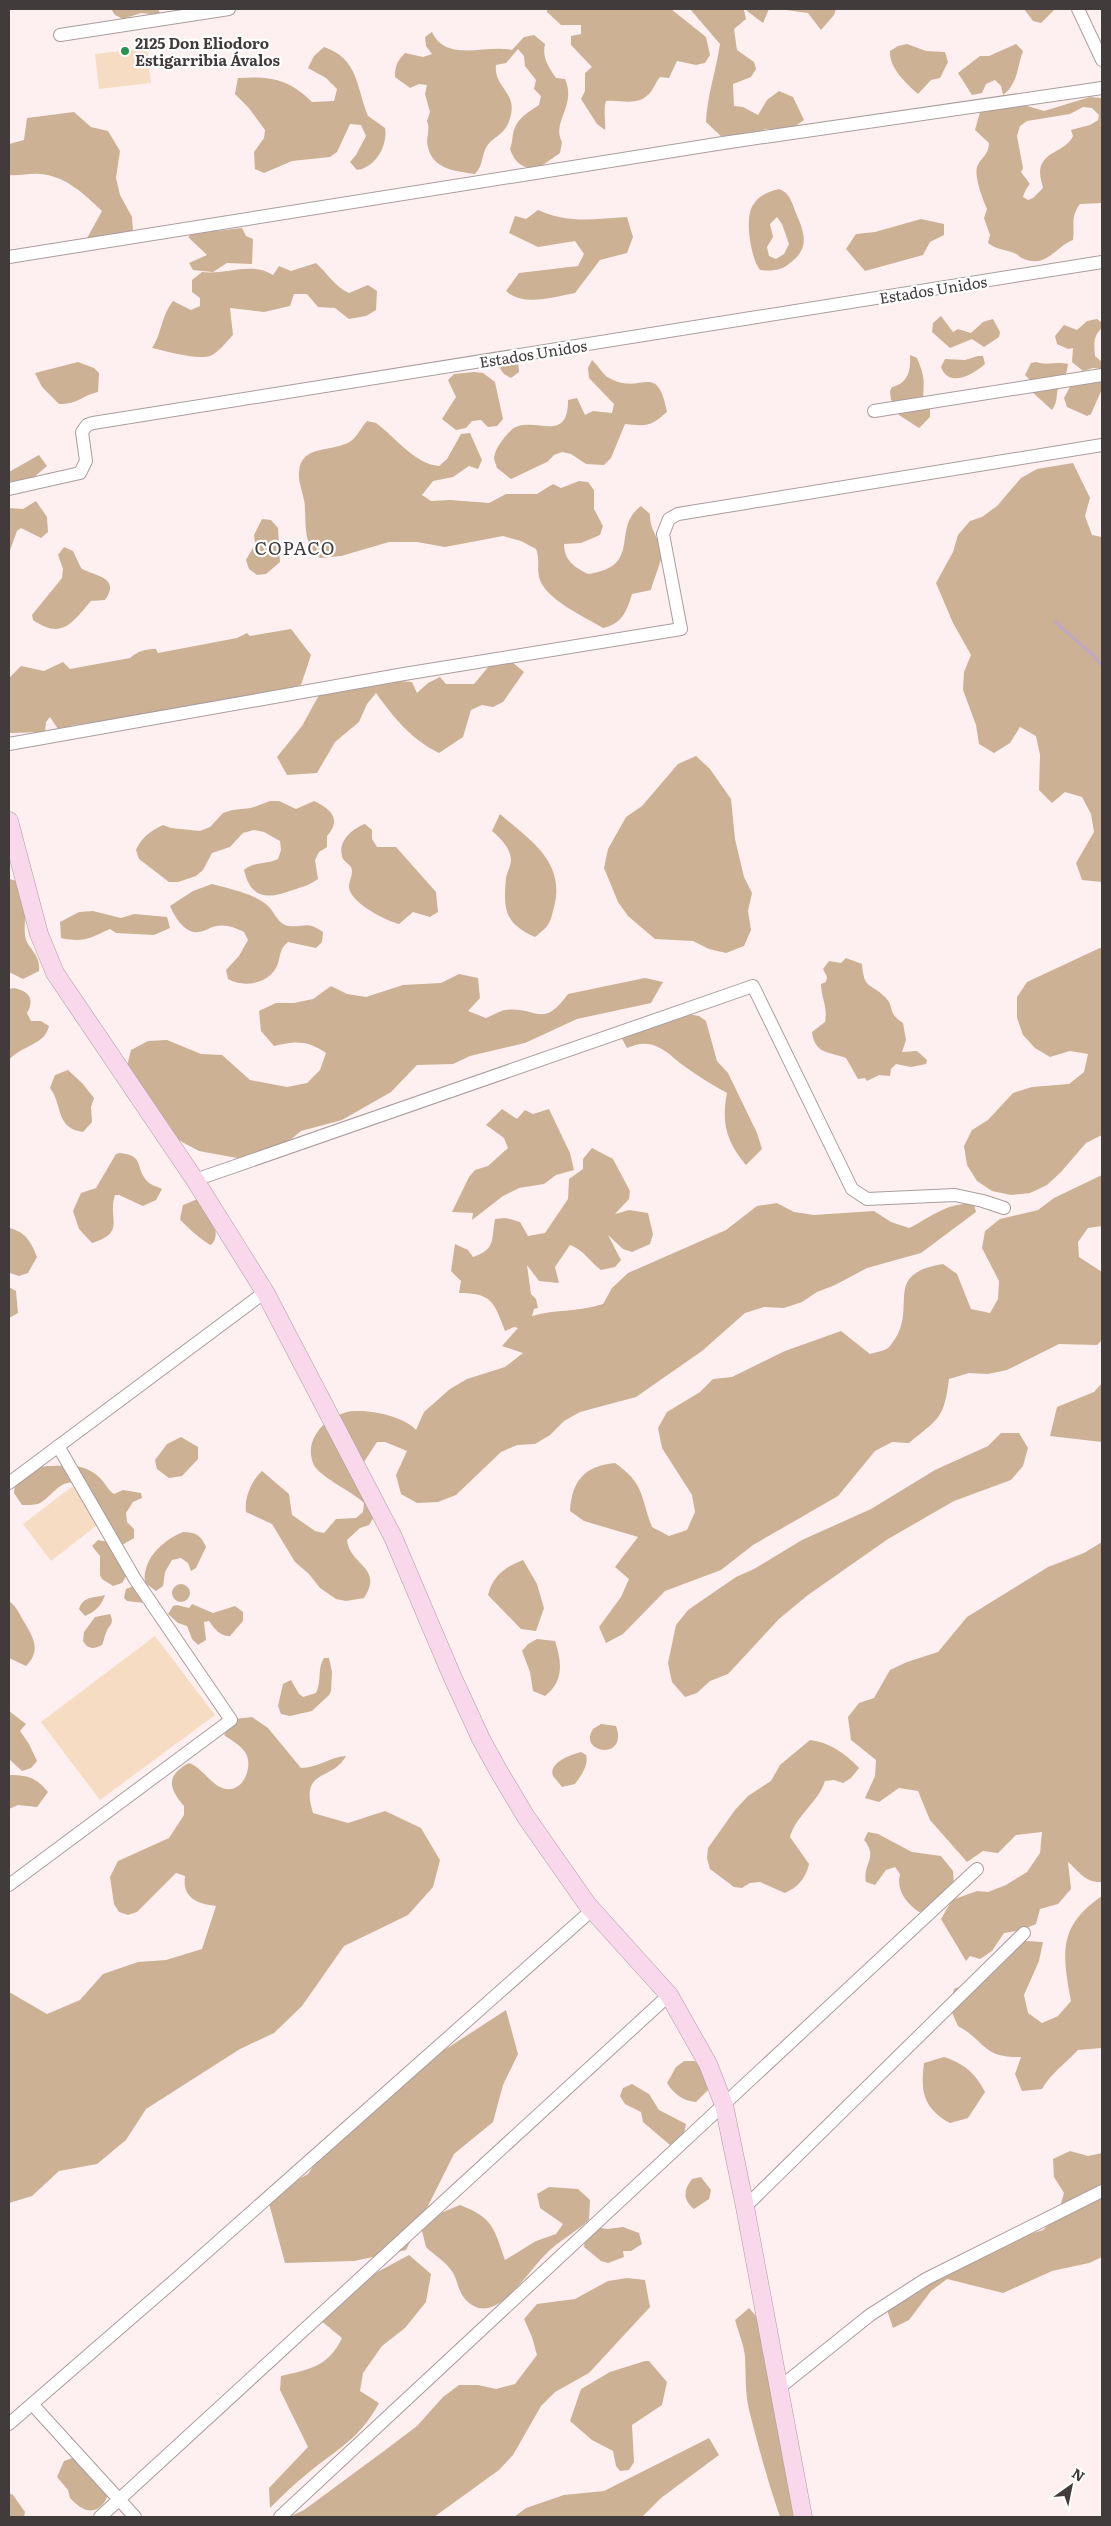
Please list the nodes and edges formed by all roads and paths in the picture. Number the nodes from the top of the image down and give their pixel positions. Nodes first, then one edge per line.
1 (229, 9) edge
2 (1078, 9) edge
3 (60, 35) dead end
4 (1102, 60) edge
5 (1102, 88) edge
6 (9, 258) edge
7 (1102, 262) edge
8 (1102, 375) edge
9 (874, 411) dead end
10 (1102, 445) edge
11 (9, 489) edge
12 (9, 744) edge
13 (9, 821) edge
14 (195, 1180) junction
15 (1004, 1208) dead end
16 (265, 1292) junction
17 (58, 1446) junction
18 (9, 1483) edge
19 (977, 1869) dead end
20 (9, 1885) edge
21 (592, 1910) junction
22 (1024, 1933) dead end
23 (669, 1995) junction
24 (724, 2105) junction
25 (1102, 2191) edge
26 (745, 2207) junction
27 (779, 2388) junction
28 (32, 2404) junction
29 (9, 2424) edge
30 (120, 2499) junction
31 (100, 2517) edge
32 (135, 2517) edge
33 (280, 2517) edge
34 (803, 2517) edge

1 - 3 street
2 - 4 street
5 - 6 street
7 - 11 street, Estados Unidos
8 - 9 street
10 - 12 street
13 - 14 street
14 - 15 street
14 - 16 street
16 - 17 street
16 - 21 street
17 - 18 street
17 - 20 street
19 - 24 street
21 - 23 street
21 - 28 street
22 - 26 street
23 - 24 street
23 - 30 street
24 - 26 street
24 - 33 street
25 - 27 street
26 - 27 street
27 - 34 street
28 - 29 street
28 - 30 street
30 - 31 street
30 - 32 street

